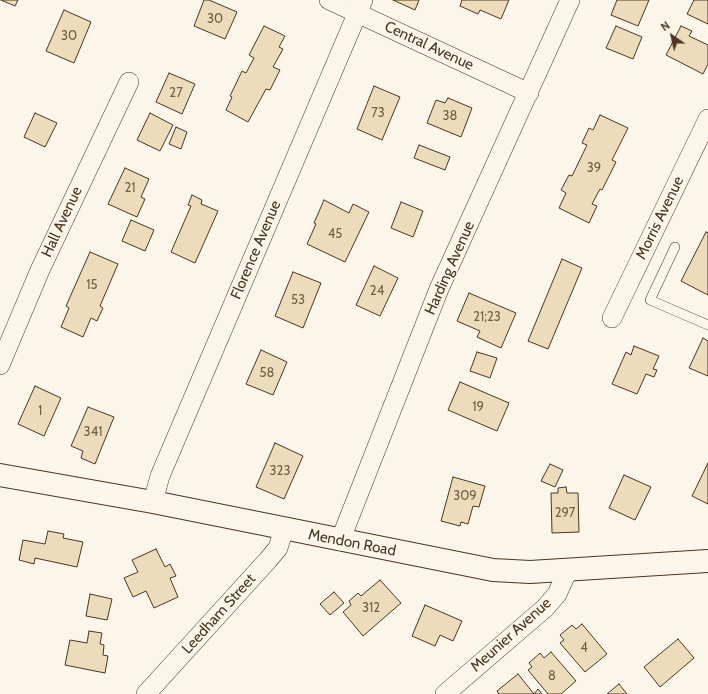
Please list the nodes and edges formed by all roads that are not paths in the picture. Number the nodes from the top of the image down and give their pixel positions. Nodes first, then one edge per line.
1 (329, 0) edge
2 (570, 0) edge
3 (361, 6) edge
4 (129, 82) dead end
5 (529, 93) junction
6 (708, 119) edge
7 (675, 247) dead end
8 (612, 318) dead end
9 (708, 326) edge
10 (0, 366) edge
11 (0, 475) edge
12 (153, 502) junction
13 (284, 529) junction
14 (340, 541) junction
15 (708, 561) edge
16 (568, 570) junction
17 (146, 694) edge
18 (445, 694) edge

1 - 3 street, Central Avenue
2 - 5 street, Harding Avenue
3 - 5 street, Central Avenue
3 - 12 street, Florence Avenue
4 - 10 street, Hall Avenue
5 - 14 street, Harding Avenue
6 - 8 street, Morris Avenue
7 - 9 lane
11 - 12 street, Mendon Road
12 - 13 street, Mendon Road
13 - 14 street, Mendon Road
13 - 17 street, Leedham Street
14 - 16 street, Mendon Road
15 - 16 street, Mendon Road
16 - 18 street, Meunier Avenue

